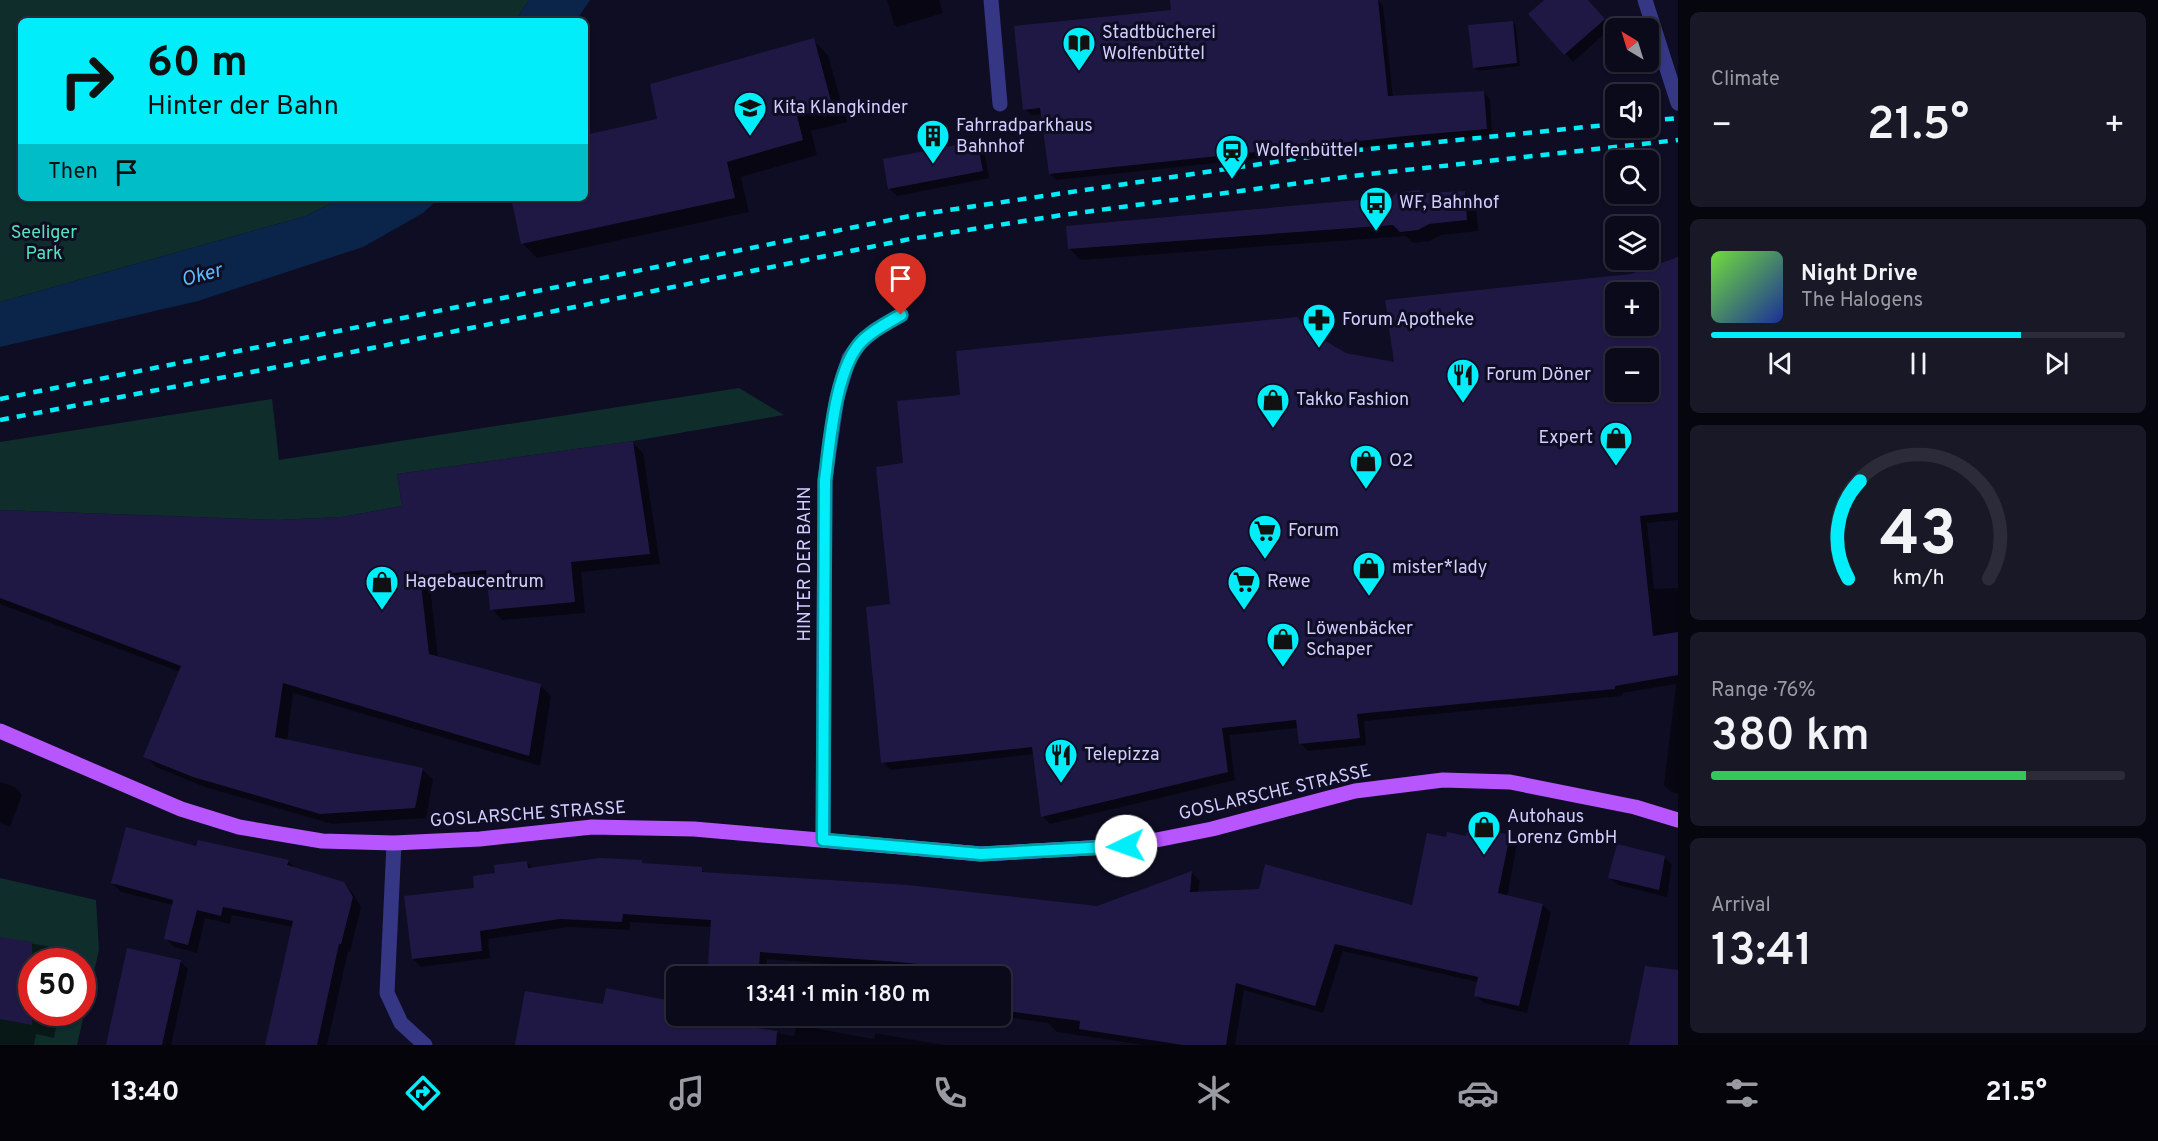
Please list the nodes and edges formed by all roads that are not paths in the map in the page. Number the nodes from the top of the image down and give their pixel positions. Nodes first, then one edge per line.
1 (991, 0) edge
2 (1645, 0) edge
3 (1000, 104) dead end
4 (1678, 104) edge
5 (901, 315) dead end
6 (0, 731) edge
7 (1678, 820) edge
8 (823, 840) junction
9 (394, 843) junction
10 (425, 1045) edge

1 - 3 street
2 - 4 street
5 - 8 street, HINTER DER BAHN
6 - 9 main road, GOSLARSCHE STRASSE
7 - 8 main road, GOSLARSCHE STRASSE
8 - 9 main road, GOSLARSCHE STRASSE
9 - 10 street

